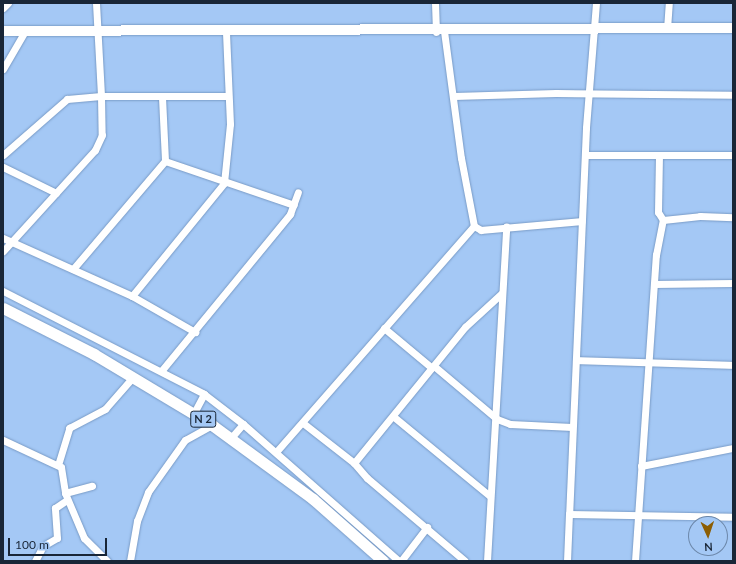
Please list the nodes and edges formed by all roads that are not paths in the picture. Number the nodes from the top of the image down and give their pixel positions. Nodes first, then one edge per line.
1 (8, 3) edge
2 (96, 3) edge
3 (436, 3) edge
4 (596, 3) edge
5 (669, 3) edge
6 (3, 8) edge
7 (733, 28) edge
8 (594, 29) junction
9 (667, 29) junction
10 (3, 31) edge
11 (98, 31) junction
12 (440, 31) junction
13 (25, 32) junction
14 (226, 32) junction
15 (3, 69) edge
16 (590, 93) junction
17 (733, 95) edge
18 (101, 96) junction
19 (228, 96) junction
20 (454, 96) junction
21 (162, 97) junction
22 (3, 154) edge
23 (586, 155) junction
24 (733, 155) edge
25 (660, 156) junction
26 (166, 161) junction
27 (3, 167) edge
28 (224, 183) junction
29 (298, 192) dead end
30 (56, 193) junction
31 (294, 205) junction
32 (733, 217) edge
33 (663, 220) junction
34 (582, 221) junction
35 (474, 226) junction
36 (506, 228) junction
37 (3, 238) edge
38 (11, 242) junction
39 (3, 251) edge
40 (73, 269) junction
41 (733, 283) edge
42 (654, 284) junction
43 (3, 291) edge
44 (502, 293) junction
45 (132, 296) junction
46 (3, 308) edge
47 (384, 328) junction
48 (195, 332) junction
49 (576, 360) junction
50 (648, 361) junction
51 (733, 365) edge
52 (433, 367) junction
53 (162, 370) junction
54 (133, 377) junction
55 (204, 394) junction
56 (194, 413) junction
57 (394, 417) junction
58 (497, 420) junction
59 (303, 423) junction
60 (243, 424) junction
61 (212, 425) junction
62 (572, 427) junction
63 (231, 438) junction
64 (3, 440) edge
65 (733, 448) edge
66 (276, 452) junction
67 (354, 463) junction
68 (58, 465) junction
69 (641, 466) junction
70 (92, 486) dead end
71 (490, 496) junction
72 (66, 497) junction
73 (569, 514) junction
74 (638, 515) junction
75 (733, 517) edge
76 (426, 527) junction
77 (35, 561) edge
78 (107, 561) edge
79 (130, 561) edge
80 (384, 561) edge
81 (400, 561) edge
82 (465, 561) edge
83 (487, 561) edge
84 (567, 561) edge
85 (635, 561) edge

1 - 6 street
2 - 11 street
3 - 12 street
4 - 8 street
5 - 9 street
7 - 9 street
8 - 9 street
8 - 12 street
8 - 16 street
10 - 13 street
11 - 13 street
11 - 14 street
11 - 18 street
12 - 14 street
12 - 20 street
13 - 15 street
14 - 19 street
16 - 17 street
16 - 20 street
16 - 23 street
18 - 21 street
18 - 22 street
18 - 30 street
19 - 21 street
19 - 28 street
20 - 35 street
21 - 26 street
23 - 25 street
23 - 34 street
24 - 25 street
25 - 33 street
26 - 28 street
26 - 40 street
27 - 30 street
28 - 31 street
28 - 45 street
29 - 31 street
30 - 38 street
31 - 48 street
32 - 33 street
33 - 42 street
34 - 36 street
34 - 49 street
35 - 36 street
35 - 47 street
36 - 44 street
37 - 38 street
38 - 39 street
38 - 40 street
40 - 45 street
41 - 42 street
42 - 50 street
43 - 53 street
44 - 52 street
44 - 58 street
45 - 48 street
46 - 54 main road, N 2
47 - 52 street
47 - 59 street
48 - 53 street
49 - 50 street
49 - 62 street
50 - 51 street
50 - 69 street
52 - 57 street
52 - 58 street
53 - 55 street
54 - 56 main road, N 2
54 - 68 street
55 - 56 street
55 - 60 street
56 - 61 main road, N 2
57 - 67 street
57 - 71 street
58 - 62 street
58 - 71 street
59 - 66 street
59 - 67 street
60 - 63 street
60 - 66 street
61 - 63 main road, N 2
61 - 79 street
62 - 73 street
63 - 80 main road, N 2
64 - 68 street
65 - 69 street
66 - 81 street
67 - 76 street
68 - 72 street
69 - 74 street
70 - 72 street
71 - 83 street
72 - 77 street
72 - 78 street
73 - 74 street
73 - 84 street
74 - 75 street
74 - 85 street
76 - 81 street
76 - 82 street

